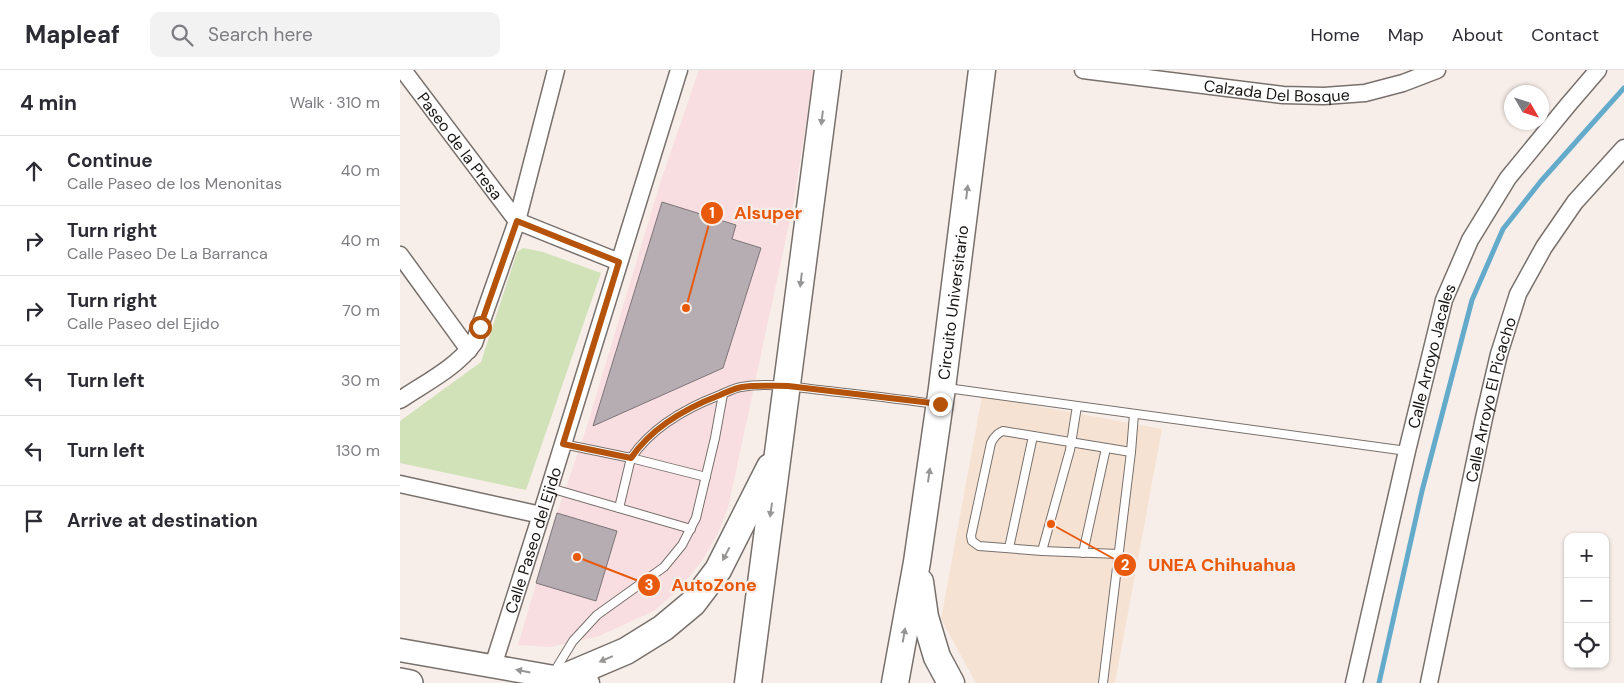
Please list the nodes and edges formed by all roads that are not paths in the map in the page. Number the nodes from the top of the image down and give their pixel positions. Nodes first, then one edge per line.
1 (679, 70) edge
2 (828, 70) edge
3 (982, 70) edge
4 (1090, 70) edge
5 (1437, 70) edge
6 (1598, 70) edge
7 (553, 72) edge
8 (403, 73) edge
9 (1624, 148) edge
10 (517, 221) junction
11 (400, 255) edge
12 (619, 262) junction
13 (469, 350) junction
14 (788, 386) junction
15 (723, 394) junction
16 (941, 396) junction
17 (400, 400) edge
18 (1077, 406) junction
19 (1134, 414) junction
20 (1033, 436) junction
21 (1072, 442) junction
22 (563, 444) junction
23 (779, 448) junction
24 (1106, 448) junction
25 (1407, 451) junction
26 (1131, 452) junction
27 (631, 458) junction
28 (706, 477) junction
29 (400, 484) edge
30 (550, 488) junction
31 (619, 508) junction
32 (541, 515) junction
33 (691, 529) junction
34 (1009, 548) junction
35 (1042, 551) junction
36 (1083, 553) junction
37 (1119, 554) junction
38 (917, 562) junction
39 (400, 650) edge
40 (493, 666) junction
41 (556, 678) junction
42 (400, 681) edge
43 (410, 683) edge
44 (588, 683) edge
45 (748, 683) edge
46 (895, 683) edge
47 (951, 683) edge
48 (1103, 683) edge
49 (1354, 683) edge
50 (1429, 683) edge

1 - 12 street, Calle Paseo del Ejido
2 -> 14 highway
16 -> 3 highway, Circuito Universitario
4 - 5 street, Calzada Del Bosque
6 - 25 street, Calle Arroyo Jacales
7 - 10 street
8 - 10 street, Paseo de la Presa
9 - 50 street, Calle Arroyo El Picacho
10 - 12 street
10 - 13 street
11 - 13 street
12 - 22 street, Calle Paseo del Ejido
13 - 17 street
14 - 15 lane
14 - 16 lane
14 - 23 highway
15 - 27 lane
15 - 28 lane
16 - 18 lane
38 -> 16 highway, Circuito Universitario
18 - 19 lane
18 - 21 lane
19 - 25 lane
19 - 26 lane
20 - 21 lane
20 - 34 lane
20 - 34 lane
21 - 24 lane
21 - 35 lane
22 - 27 lane
22 - 30 street, Calle Paseo del Ejido
23 -> 41 highway
23 -> 45 highway
24 - 26 lane
24 - 36 lane
25 - 49 street, Calle Arroyo Jacales
26 - 37 lane
27 - 28 lane
27 - 31 lane
28 - 33 lane
29 - 32 street
30 - 31 lane
30 - 32 street, Calle Paseo del Ejido
31 - 33 lane
32 - 40 street, Calle Paseo del Ejido
33 - 41 lane
34 - 35 lane
35 - 36 lane
36 - 37 lane
37 - 48 lane
46 -> 38 highway, Circuito Universitario
38 - 47 highway
39 - 40 main road
41 -> 40 main road
41 - 44 main road
42 - 43 main road

